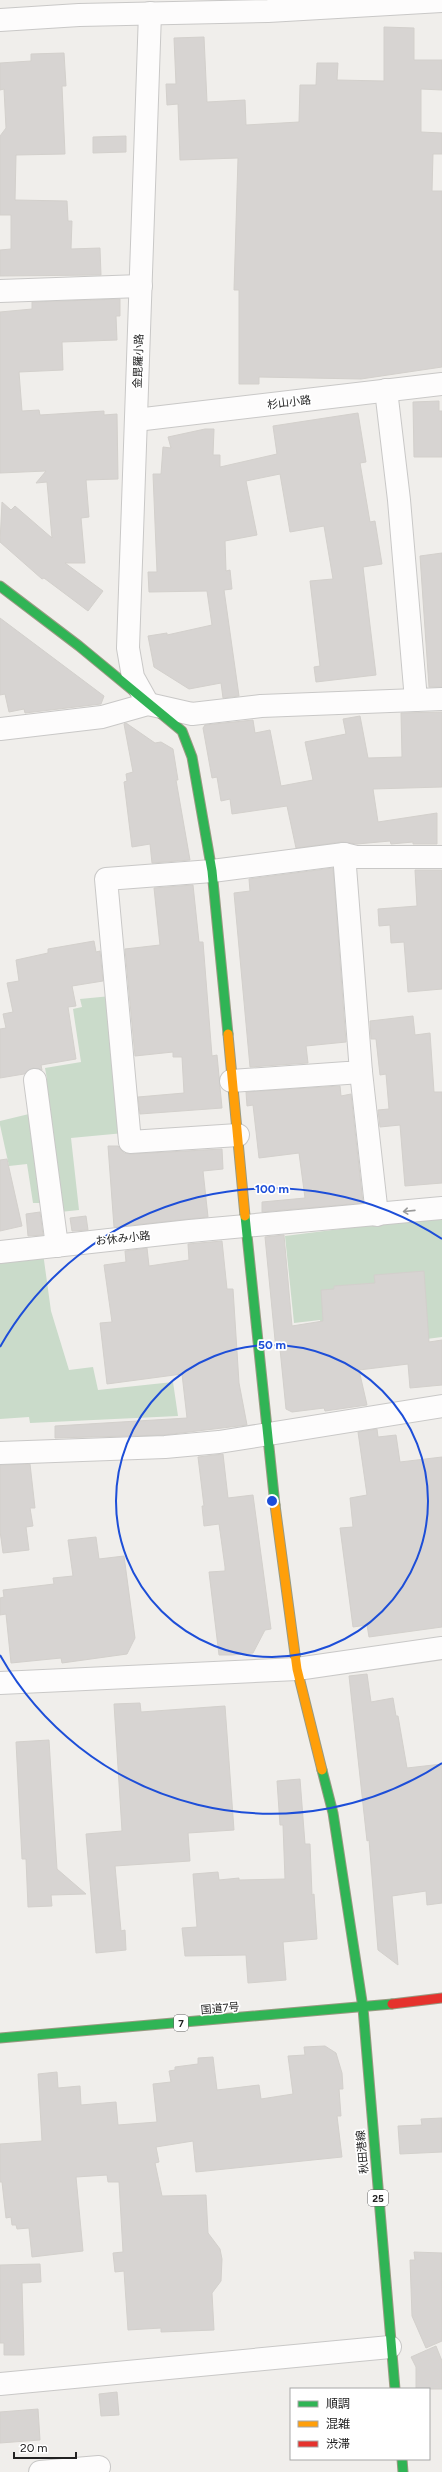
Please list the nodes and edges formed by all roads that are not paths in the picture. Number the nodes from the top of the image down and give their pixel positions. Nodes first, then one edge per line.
1 (430, 1) edge
2 (267, 6) edge
3 (77, 7) edge
4 (150, 14) junction
5 (0, 20) edge
6 (141, 286) junction
7 (0, 291) edge
8 (442, 384) edge
9 (386, 390) junction
10 (136, 420) junction
11 (0, 586) edge
12 (442, 699) edge
13 (416, 700) junction
14 (148, 704) junction
15 (0, 729) edge
16 (344, 854) junction
17 (442, 857) edge
18 (212, 871) junction
19 (361, 1072) junction
20 (35, 1080) dead end
21 (231, 1081) junction
22 (238, 1135) junction
23 (442, 1208) edge
24 (377, 1215) junction
25 (247, 1226) junction
26 (57, 1246) junction
27 (0, 1252) edge
28 (442, 1406) edge
29 (267, 1433) junction
30 (0, 1453) edge
31 (442, 1648) edge
32 (297, 1669) junction
33 (0, 1683) edge
34 (442, 1998) edge
35 (363, 2008) junction
36 (0, 2038) edge
37 (390, 2347) junction
38 (0, 2384) edge
39 (395, 2388) edge
40 (402, 2460) edge
41 (99, 2467) dead end
42 (40, 2472) edge
43 (403, 2472) edge

1 - 2 street
2 - 4 street
3 - 4 street
3 - 5 street
4 - 6 street, 金毘羅小路
6 - 7 street
6 - 10 street, 金毘羅小路
8 - 9 street, 杉山小路
9 - 10 street, 杉山小路
9 - 13 street
10 - 14 street, 金毘羅小路
11 - 14 main road, 秋田港線
12 - 13 street
13 - 14 street
14 - 15 street
14 - 18 main road, 秋田港線
16 - 17 street
16 - 18 street
16 - 19 street
18 - 21 main road, 秋田港線
18 - 22 street
19 - 21 street
19 - 24 street
20 - 26 street
21 - 22 main road, 秋田港線
22 - 25 main road, 秋田港線
23 -> 24 street, お休み小路
24 - 25 street, お休み小路
25 - 26 street, お休み小路
25 - 29 main road, 秋田港線
26 - 27 street, お休み小路
28 - 29 street
29 - 30 street
29 - 32 main road, 秋田港線
31 - 32 street
32 - 33 street
32 - 35 main road, 秋田港線
34 - 35 main road, 国道7号 / 7
35 - 36 main road, 国道7号 / 7
35 - 37 main road, 秋田港線 / 25
37 - 38 street
37 - 39 main road, 秋田港線 / 25
40 - 43 main road
41 - 42 street

